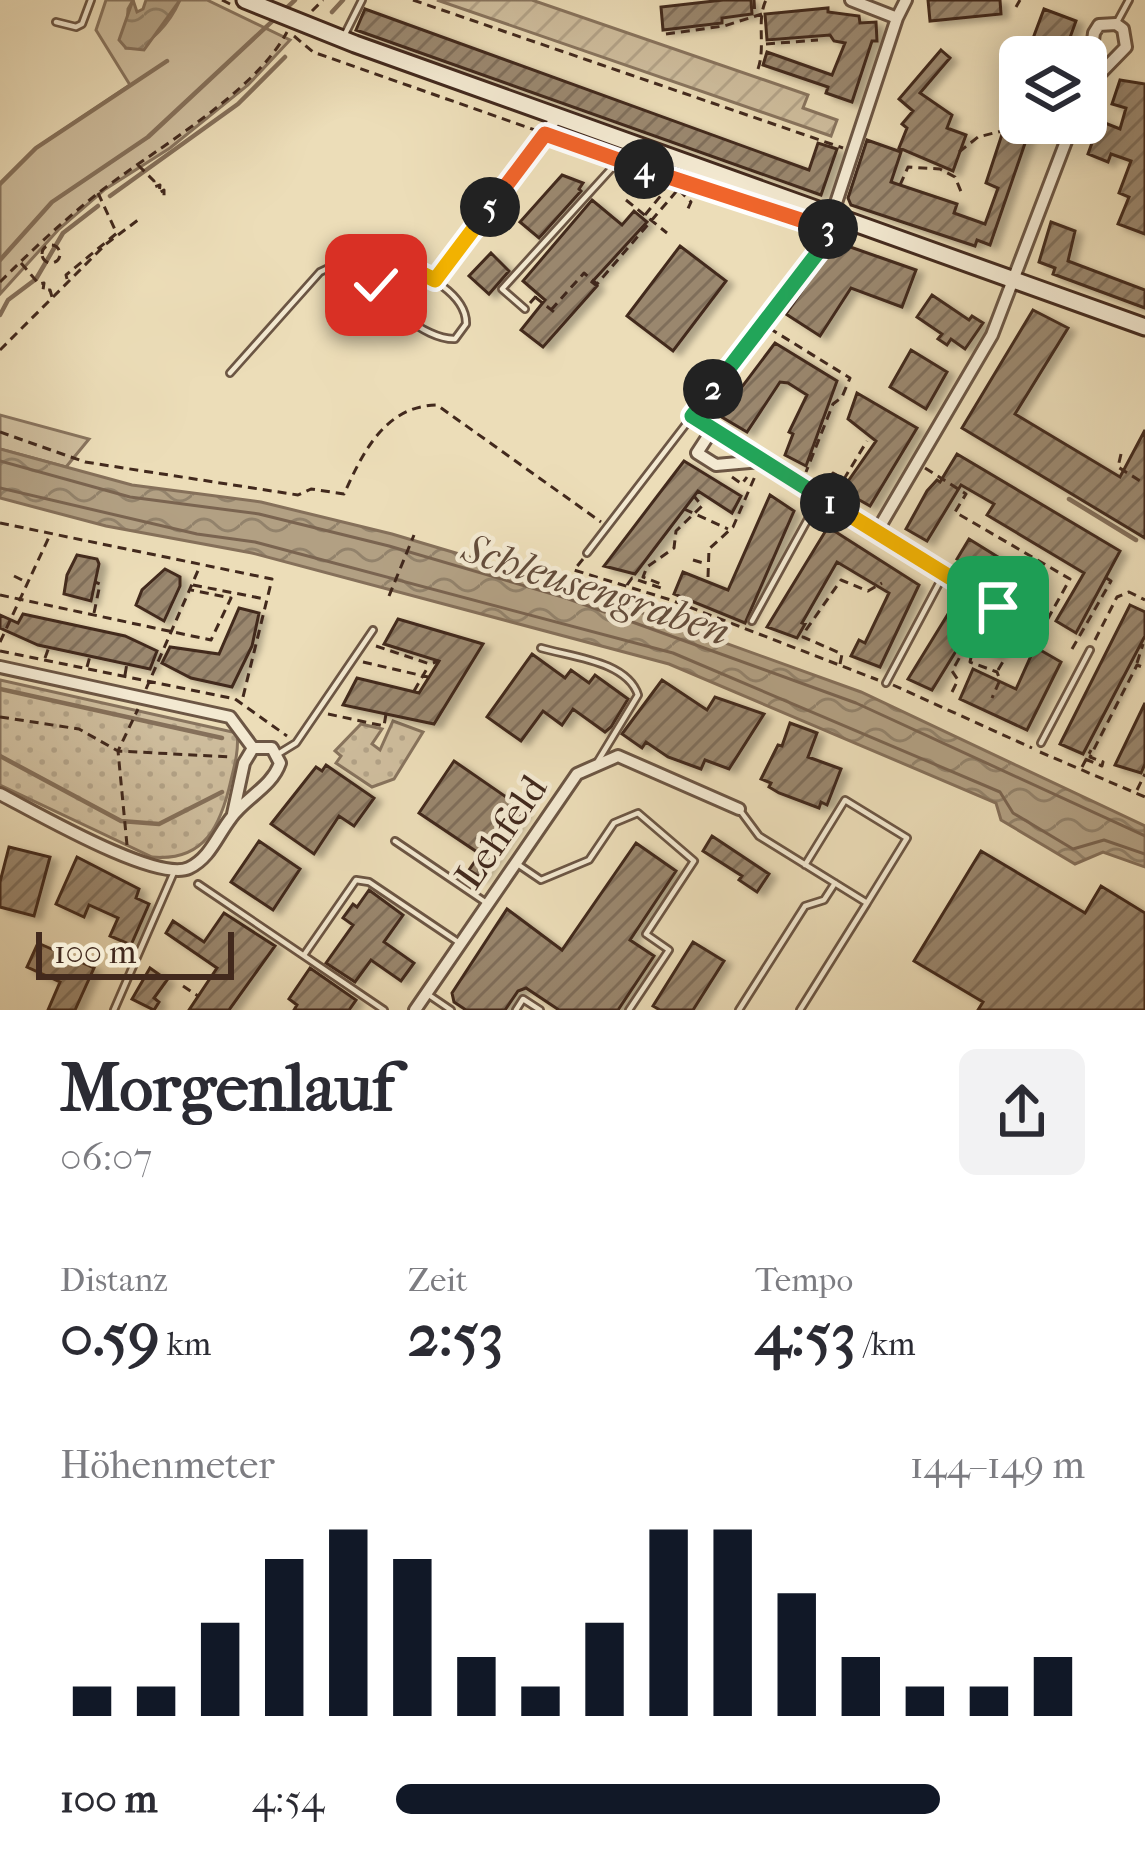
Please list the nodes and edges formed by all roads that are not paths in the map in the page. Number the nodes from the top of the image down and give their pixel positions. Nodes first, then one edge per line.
1 (91, 0) edge
2 (362, 0) edge
3 (851, 0) edge
4 (907, 0) edge
5 (1129, 0) edge
6 (252, 4) edge
7 (897, 17) junction
8 (56, 22) dead end
9 (1116, 24) junction
10 (1094, 36) edge
11 (342, 39) junction
12 (1107, 68) edge
13 (558, 116) junction
14 (542, 138) joint
15 (634, 142) junction
16 (1065, 144) edge
17 (831, 220) junction
18 (374, 271) junction
19 (435, 280) junction
20 (1010, 280) junction
21 (525, 309) dead end
22 (1145, 327) edge
23 (230, 373) dead end
24 (692, 416) junction
25 (712, 430) junction
26 (761, 461) junction
27 (825, 500) junction
28 (876, 533) junction
29 (587, 553) road end
30 (944, 574) junction
31 (998, 607) dead end
32 (752, 621) dead end
33 (373, 630) dead end
34 (541, 649) dead end
35 (1090, 650) road end
36 (0, 667) edge
37 (886, 683) road end
38 (1041, 743) dead end
39 (253, 748) junction
40 (278, 754) junction
41 (596, 766) junction
42 (0, 794) edge
43 (739, 809) joint
44 (233, 814) junction
45 (395, 841) dead end
46 (516, 862) junction
47 (806, 865) junction
48 (174, 872) junction
49 (835, 883) junction
50 (198, 884) dead end
51 (866, 903) junction
52 (488, 904) junction
53 (460, 944) junction
54 (304, 956) junction
55 (426, 993) junction
56 (114, 1010) edge
57 (383, 1010) edge
58 (415, 1010) edge
59 (451, 1010) edge
60 (516, 1010) edge
61 (539, 1010) edge
62 (629, 1010) edge
63 (740, 1010) edge
64 (800, 1010) edge

1 - 8 lane
2 - 11 lane
3 - 7 street
4 - 7 street
5 - 9 lane
6 - 11 street
7 - 17 street
9 - 10 street
9 - 12 street
11 - 13 street
13 - 14 street
13 - 15 street
14 - 19 lane
15 - 17 street
15 - 21 lane
16 - 20 street
17 - 20 street
17 - 24 lane
18 - 19 lane
18 - 19 lane
18 - 23 lane
20 - 22 street
20 - 28 street
24 - 25 lane
24 - 29 lane
25 - 26 street
25 - 26 street
26 - 27 street
27 - 28 street
27 - 32 lane
28 - 30 street
30 - 31 street
30 - 37 lane
33 - 40 lane
34 - 41 lane
35 - 38 lane
36 - 39 street
39 - 40 street
39 - 44 street
40 - 44 street
41 - 43 street, Lehfeld
41 - 46 street, Lehfeld
42 - 48 street
43 - 47 lane
44 - 48 street
45 - 52 lane
46 - 52 street, Lehfeld
46 - 62 lane
47 - 49 lane
47 - 51 lane
48 - 56 lane
49 - 51 lane
49 - 63 lane
50 - 54 lane
51 - 64 lane
52 - 53 street, Lehfeld
53 - 54 lane
53 - 55 street, Lehfeld
54 - 57 lane
55 - 58 street, Lehfeld
55 - 59 lane
60 - 61 lane

